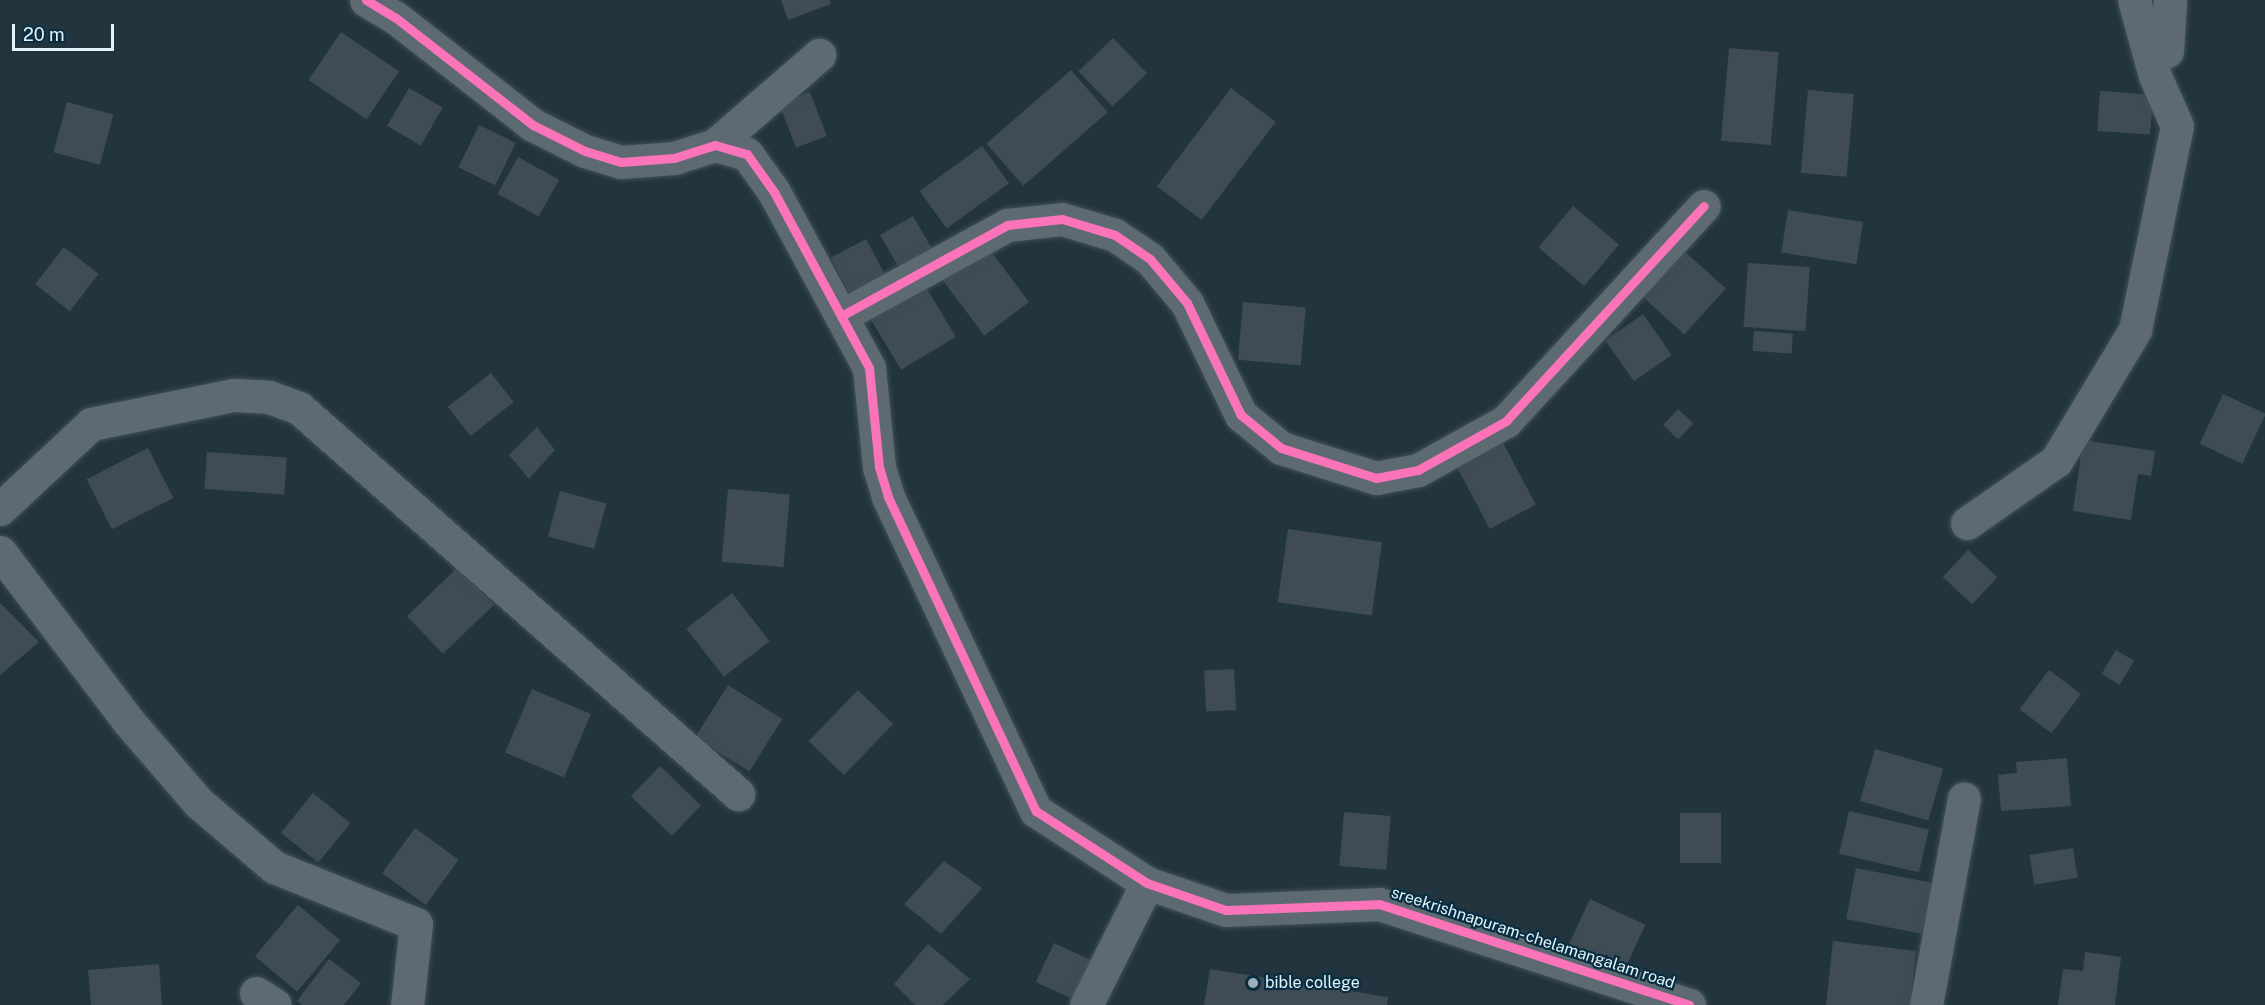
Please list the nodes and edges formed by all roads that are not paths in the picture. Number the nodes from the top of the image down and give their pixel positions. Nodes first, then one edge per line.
1 (366, 0) edge
2 (2134, 0) edge
3 (2170, 0) edge
4 (403, 9) edge
5 (2167, 51) dead end
6 (819, 55) dead end
7 (715, 145) junction
8 (1704, 206) dead end
9 (841, 316) junction
10 (0, 509) edge
11 (1967, 523) dead end
12 (0, 552) edge
13 (738, 794) dead end
14 (1964, 798) dead end
15 (1147, 883) junction
16 (407, 1005) edge
17 (1086, 1005) edge
18 (1689, 1005) edge
19 (1926, 1005) edge

1 - 4 street
2 - 11 street
3 - 5 street
4 - 7 street
6 - 7 street
7 - 9 street, sreekrishnapuram- chelamangalam road
8 - 9 street
9 - 15 street, sreekrishnapuram- chelamangalam road
10 - 13 street
12 - 16 street
14 - 19 street
15 - 17 street
15 - 18 street, sreekrishnapuram- chelamangalam road

